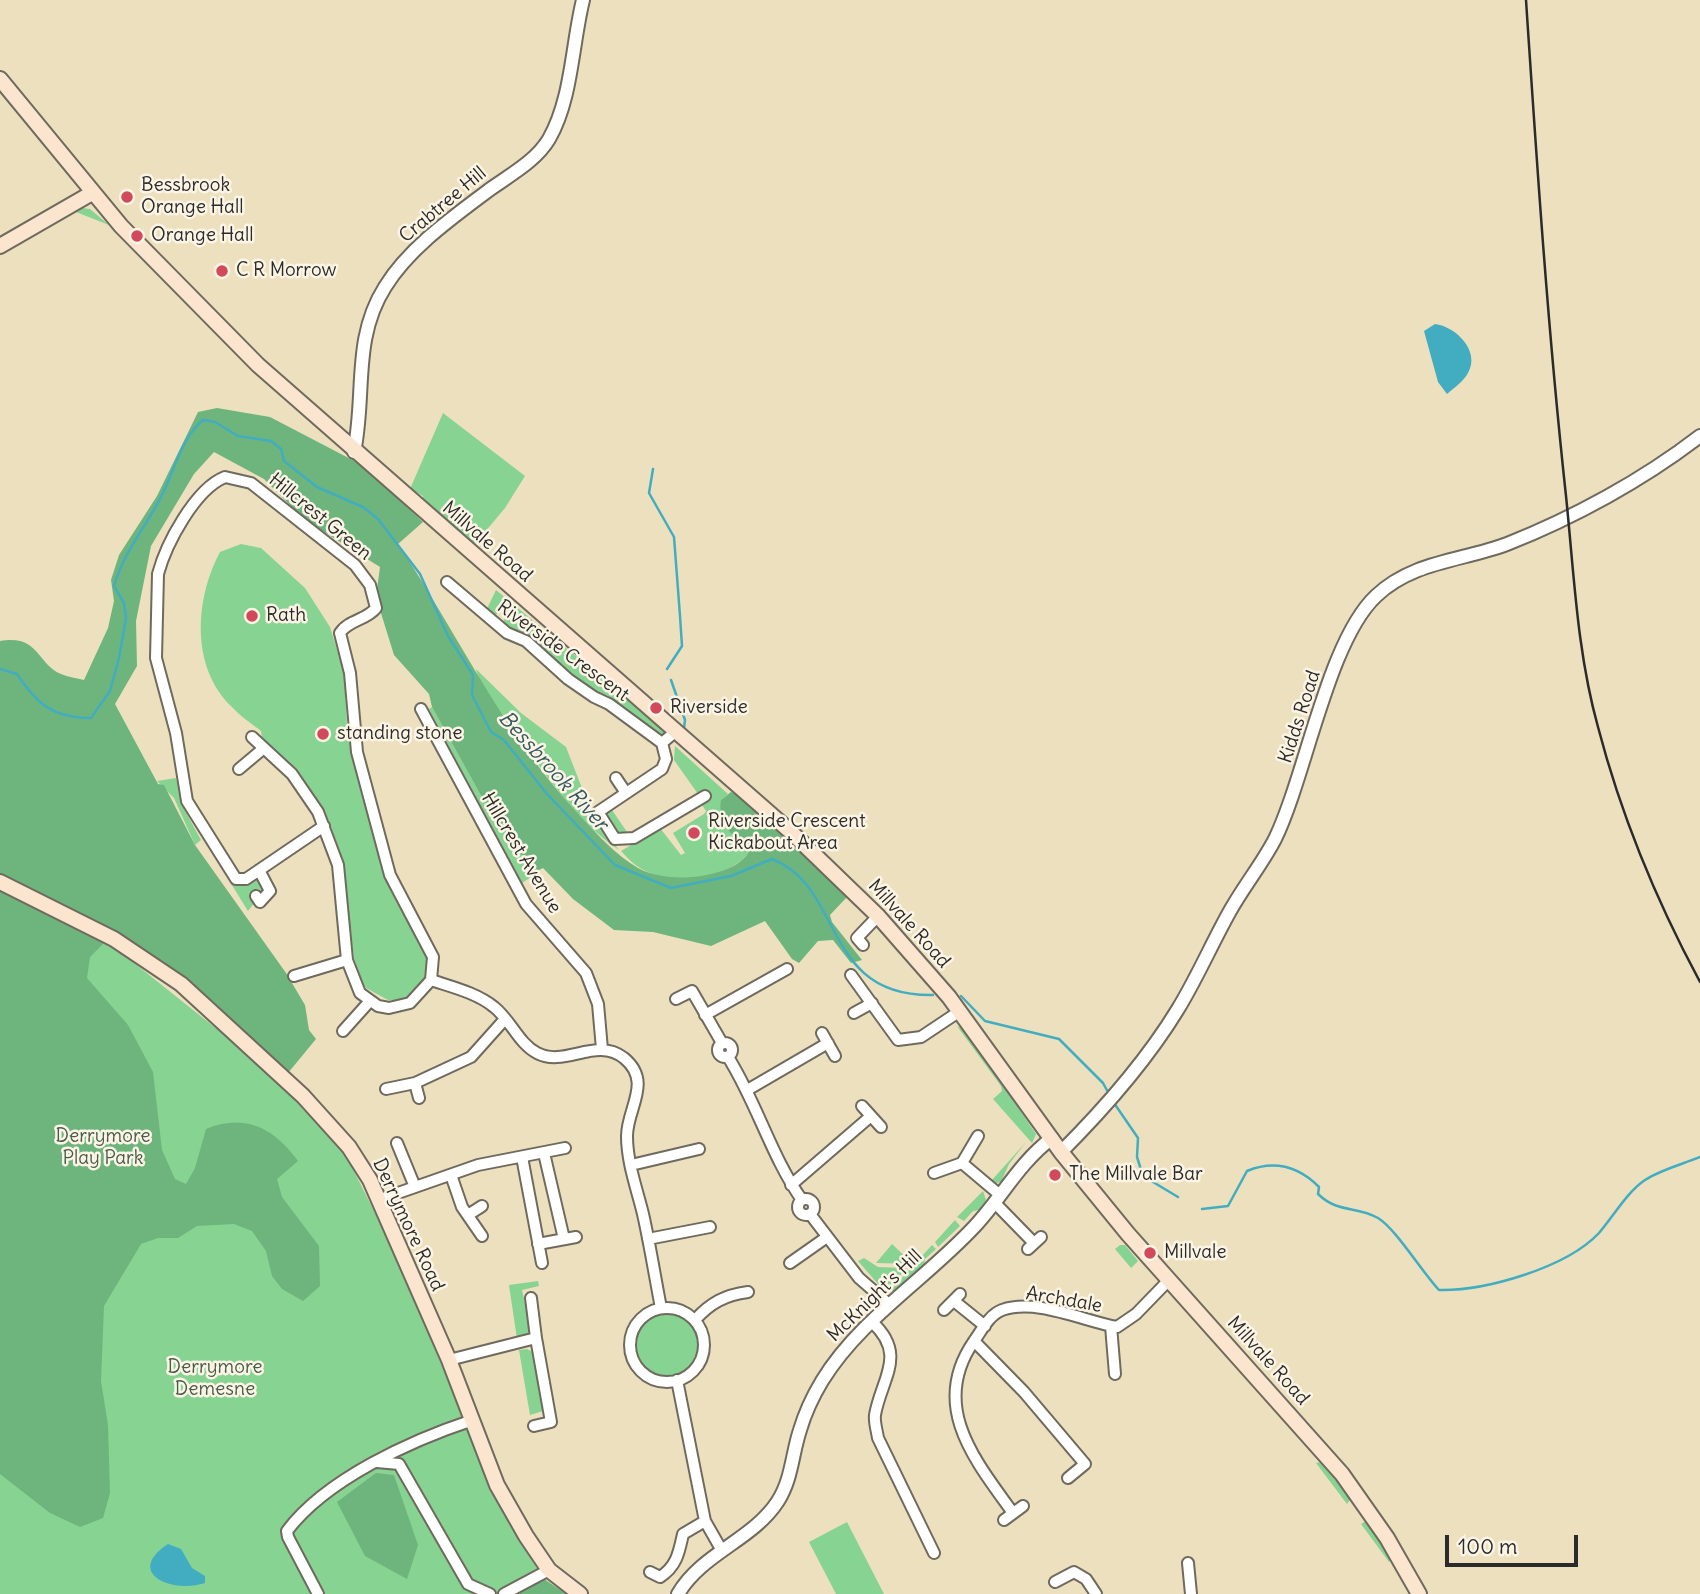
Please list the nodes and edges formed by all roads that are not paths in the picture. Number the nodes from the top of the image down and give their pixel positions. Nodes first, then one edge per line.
1 (583, 0) edge
2 (0, 79) edge
3 (92, 194) junction
4 (0, 246) edge
5 (1700, 436) edge
6 (354, 452) junction
7 (447, 582) dead end
8 (421, 709) dead end
9 (431, 731) junction
10 (675, 732) junction
11 (252, 737) dead end
12 (419, 737) dead end
13 (662, 743) junction
14 (264, 748) junction
15 (239, 769) dead end
16 (616, 778) dead end
17 (626, 793) junction
18 (705, 796) dead end
19 (324, 826) junction
20 (259, 870) junction
21 (0, 882) edge
22 (256, 896) dead end
23 (878, 916) junction
24 (863, 945) dead end
25 (300, 960) dead end
26 (347, 960) junction
27 (787, 969) dead end
28 (851, 975) dead end
29 (431, 980) junction
30 (676, 999) dead end
31 (369, 1002) junction
32 (872, 1003) junction
33 (960, 1011) junction
34 (853, 1013) dead end
35 (705, 1015) junction
36 (505, 1019) junction
37 (343, 1031) dead end
38 (601, 1049) junction
39 (835, 1055) dead end
40 (415, 1083) junction
41 (386, 1089) dead end
42 (749, 1089) junction
43 (419, 1098) dead end
44 (862, 1106) dead end
45 (871, 1116) junction
46 (881, 1127) dead end
47 (978, 1136) dead end
48 (688, 1138) dead end
49 (1052, 1138) junction
50 (397, 1143) dead end
51 (565, 1148) dead end
52 (1061, 1152) junction
53 (544, 1153) junction
54 (522, 1157) junction
55 (962, 1163) junction
56 (631, 1165) junction
57 (934, 1173) dead end
58 (451, 1175) junction
59 (791, 1185) junction
60 (415, 1187) junction
61 (997, 1198) junction
62 (378, 1200) junction
63 (482, 1206) dead end
64 (468, 1215) junction
65 (482, 1236) dead end
66 (576, 1237) dead end
67 (827, 1237) junction
68 (564, 1239) junction
69 (648, 1239) junction
70 (705, 1241) dead end
71 (1034, 1243) dead end
72 (538, 1244) junction
73 (542, 1263) dead end
74 (790, 1263) dead end
75 (1168, 1281) junction
76 (748, 1292) dead end
77 (531, 1298) dead end
78 (890, 1305) junction
79 (661, 1308) junction
80 (944, 1310) dead end
81 (695, 1320) junction
82 (873, 1322) junction
83 (985, 1326) junction
84 (1111, 1326) junction
85 (536, 1338) junction
86 (974, 1341) junction
87 (449, 1360) junction
88 (1110, 1367) dead end
89 (677, 1380) junction
90 (473, 1420) junction
91 (534, 1426) dead end
92 (377, 1462) junction
93 (1068, 1478) dead end
94 (1024, 1506) dead end
95 (705, 1521) junction
96 (721, 1549) junction
97 (934, 1553) dead end
98 (1188, 1563) dead end
99 (549, 1570) junction
100 (650, 1572) dead end
101 (1055, 1582) dead end
102 (318, 1594) edge
103 (490, 1594) edge
104 (504, 1594) edge
105 (580, 1594) edge
106 (678, 1594) edge
107 (1096, 1594) edge
108 (1191, 1594) edge
109 (1419, 1594) edge

1 - 6 street, Crabtree Hill
2 - 3 main road, Millvale Road
3 - 4 main road
3 - 6 main road, Millvale Road
5 - 52 street, Kidds Road
6 - 10 main road, Millvale Road
7 - 13 street, Riverside Crescent
8 - 9 street, Hillcrest Avenue
9 - 12 street
9 - 38 street, Hillcrest Avenue
10 - 13 street
10 - 23 main road, Millvale Road
11 - 14 street
13 - 17 street
14 - 15 street
14 - 19 street
16 - 17 street
17 - 18 street
19 - 20 street
19 - 26 street
20 - 22 street
20 - 29 street, Hillcrest Green
21 - 62 main road, Derrymore Road
23 - 24 street
23 - 33 main road, Millvale Road
25 - 26 street
26 - 31 street
27 - 35 street
28 - 32 street
29 - 31 street
29 - 36 street
30 - 35 street
31 - 37 street
32 - 33 street
32 - 34 street
33 - 49 main road, Millvale Road
35 - 42 street
36 - 38 street
36 - 40 street
38 - 56 street
39 - 42 street
40 - 41 street
40 - 43 street
42 - 59 street
44 - 45 street
45 - 46 street
45 - 59 street
47 - 55 street
48 - 56 street
49 - 52 main road, Millvale Road
49 - 61 street, McKnight's Hill
50 - 60 street
51 - 53 street
52 - 75 main road, Millvale Road
53 - 54 street
53 - 68 street
54 - 58 street
54 - 72 street
55 - 57 street
55 - 61 street
56 - 69 street
58 - 60 street
58 - 64 street
59 - 67 street
60 - 62 street
61 - 71 street
61 - 78 street, McKnight's Hill
62 - 87 main road, Derrymore Road
63 - 64 street
64 - 65 street
66 - 68 street
67 - 74 street
67 - 78 street
68 - 72 street
69 - 70 street
69 - 79 street
72 - 73 street
75 - 84 street, Archdale
75 - 109 main road, Millvale Road
76 - 81 street
77 - 85 street
78 - 82 street, McKnight's Hill
79 - 81 street
79 - 89 street
80 - 83 street
81 - 89 street
82 - 96 street, McKnight's Hill
82 - 97 street
83 - 84 street, Archdale
83 - 86 street, Archdale
84 - 88 street
85 - 87 street
85 - 91 street
86 - 93 street
86 - 94 street, Archdale
87 - 90 main road, Derrymore Road
89 - 95 street
90 - 92 street
90 - 99 main road, Derrymore Road
92 - 102 street
92 - 103 street
95 - 96 street
95 - 100 street
96 - 106 street, McKnight's Hill
98 - 108 street
99 - 104 street
99 - 105 main road, Derrymore Road
101 - 107 street

